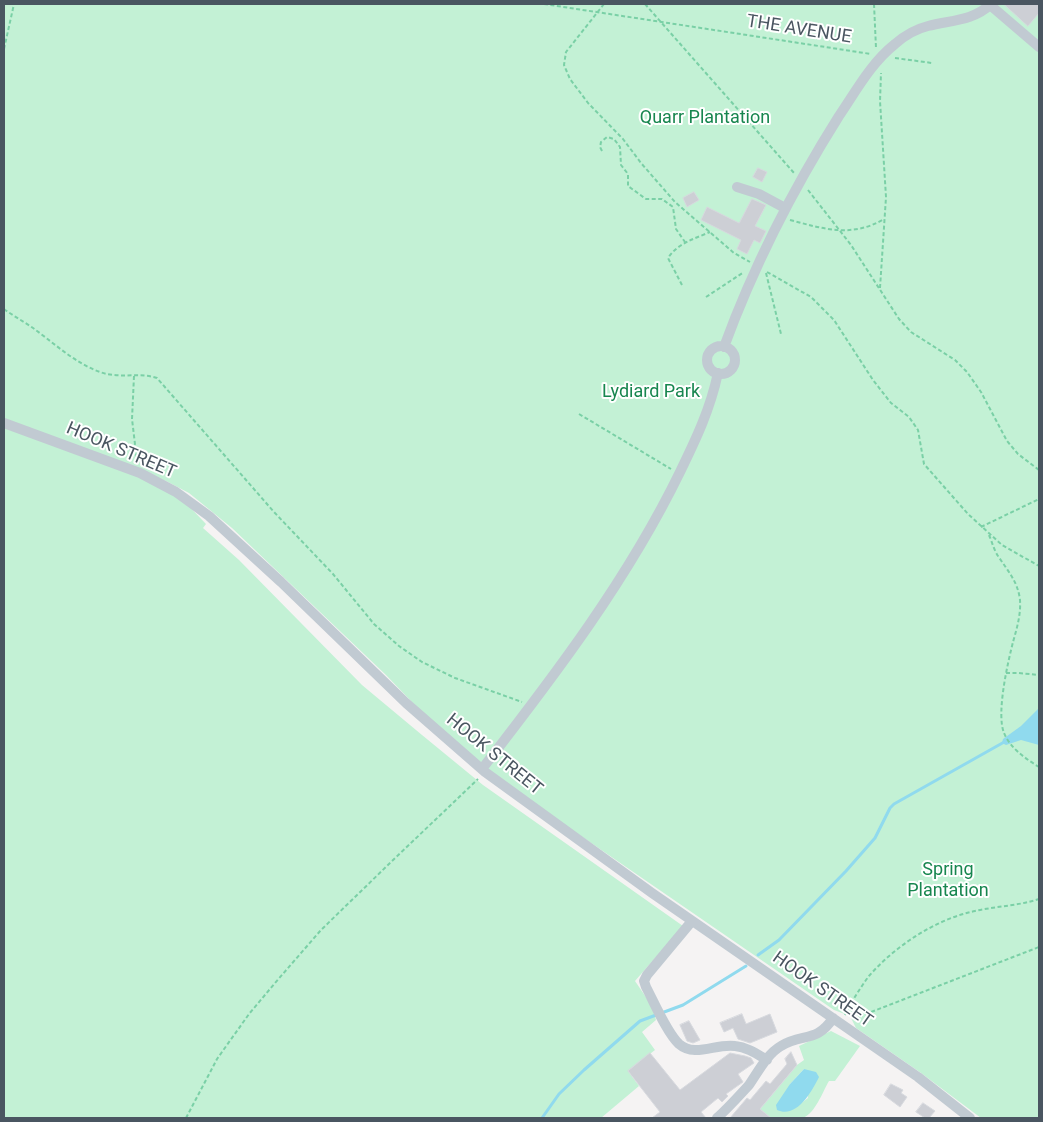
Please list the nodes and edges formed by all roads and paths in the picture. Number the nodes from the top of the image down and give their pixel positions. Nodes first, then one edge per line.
1 (14, 4) edge
2 (544, 4) edge
3 (604, 4) edge
4 (645, 4) edge
5 (874, 4) edge
6 (990, 4) edge
7 (597, 12) junction
8 (661, 22) junction
9 (1039, 48) edge
10 (4, 49) edge
11 (879, 55) junction
12 (932, 63) dead end
13 (602, 151) dead end
14 (800, 180) junction
15 (737, 187) dead end
16 (783, 212) junction
17 (884, 219) junction
18 (840, 230) junction
19 (710, 232) junction
20 (685, 242) junction
21 (762, 268) junction
22 (682, 285) dead end
23 (880, 288) junction
24 (706, 297) dead end
25 (4, 309) edge
26 (781, 334) dead end
27 (724, 346) junction
28 (718, 373) junction
29 (134, 376) junction
30 (578, 414) dead end
31 (4, 423) edge
32 (1039, 470) edge
33 (140, 473) junction
34 (679, 474) junction
35 (1039, 499) edge
36 (981, 527) junction
37 (988, 533) junction
38 (1039, 566) edge
39 (1006, 673) junction
40 (1039, 676) edge
41 (531, 705) junction
42 (1039, 767) edge
43 (484, 770) junction
44 (1039, 899) edge
45 (692, 921) junction
46 (1039, 947) edge
47 (840, 1022) junction
48 (768, 1060) junction
49 (186, 1118) edge
50 (716, 1118) edge
51 (970, 1118) edge

1 - 10 path
2 - 7 path, THE AVENUE
3 - 7 path
4 - 8 path
5 - 11 path
6 - 9 street
6 - 11 street
7 - 8 path, THE AVENUE
7 - 19 path
8 - 11 path, THE AVENUE
8 - 14 path
11 - 12 path, THE AVENUE
11 - 14 street
11 - 17 path
13 - 20 path
14 - 16 street
14 - 18 path
15 - 16 street
16 - 18 path
16 - 21 street
17 - 18 path
17 - 23 path
18 - 23 path
19 - 20 path
19 - 21 path
20 - 22 path
21 - 24 path
21 - 26 path
21 - 27 street
21 - 36 path
23 - 32 path
25 - 29 path
27 - 28 street
27 - 28 street
28 - 34 street
29 - 33 path
29 - 41 path
30 - 34 path
31 - 33 street, HOOK STREET
33 - 43 street, HOOK STREET
34 - 41 street
35 - 36 path
36 - 37 path
37 - 38 path
37 - 39 path
39 - 40 path
39 - 42 path
41 - 43 street
43 - 45 street, HOOK STREET
43 - 49 path
44 - 47 path
45 - 47 street, HOOK STREET
45 - 48 street
46 - 47 path
47 - 48 street
47 - 51 street, HOOK STREET
48 - 50 street

